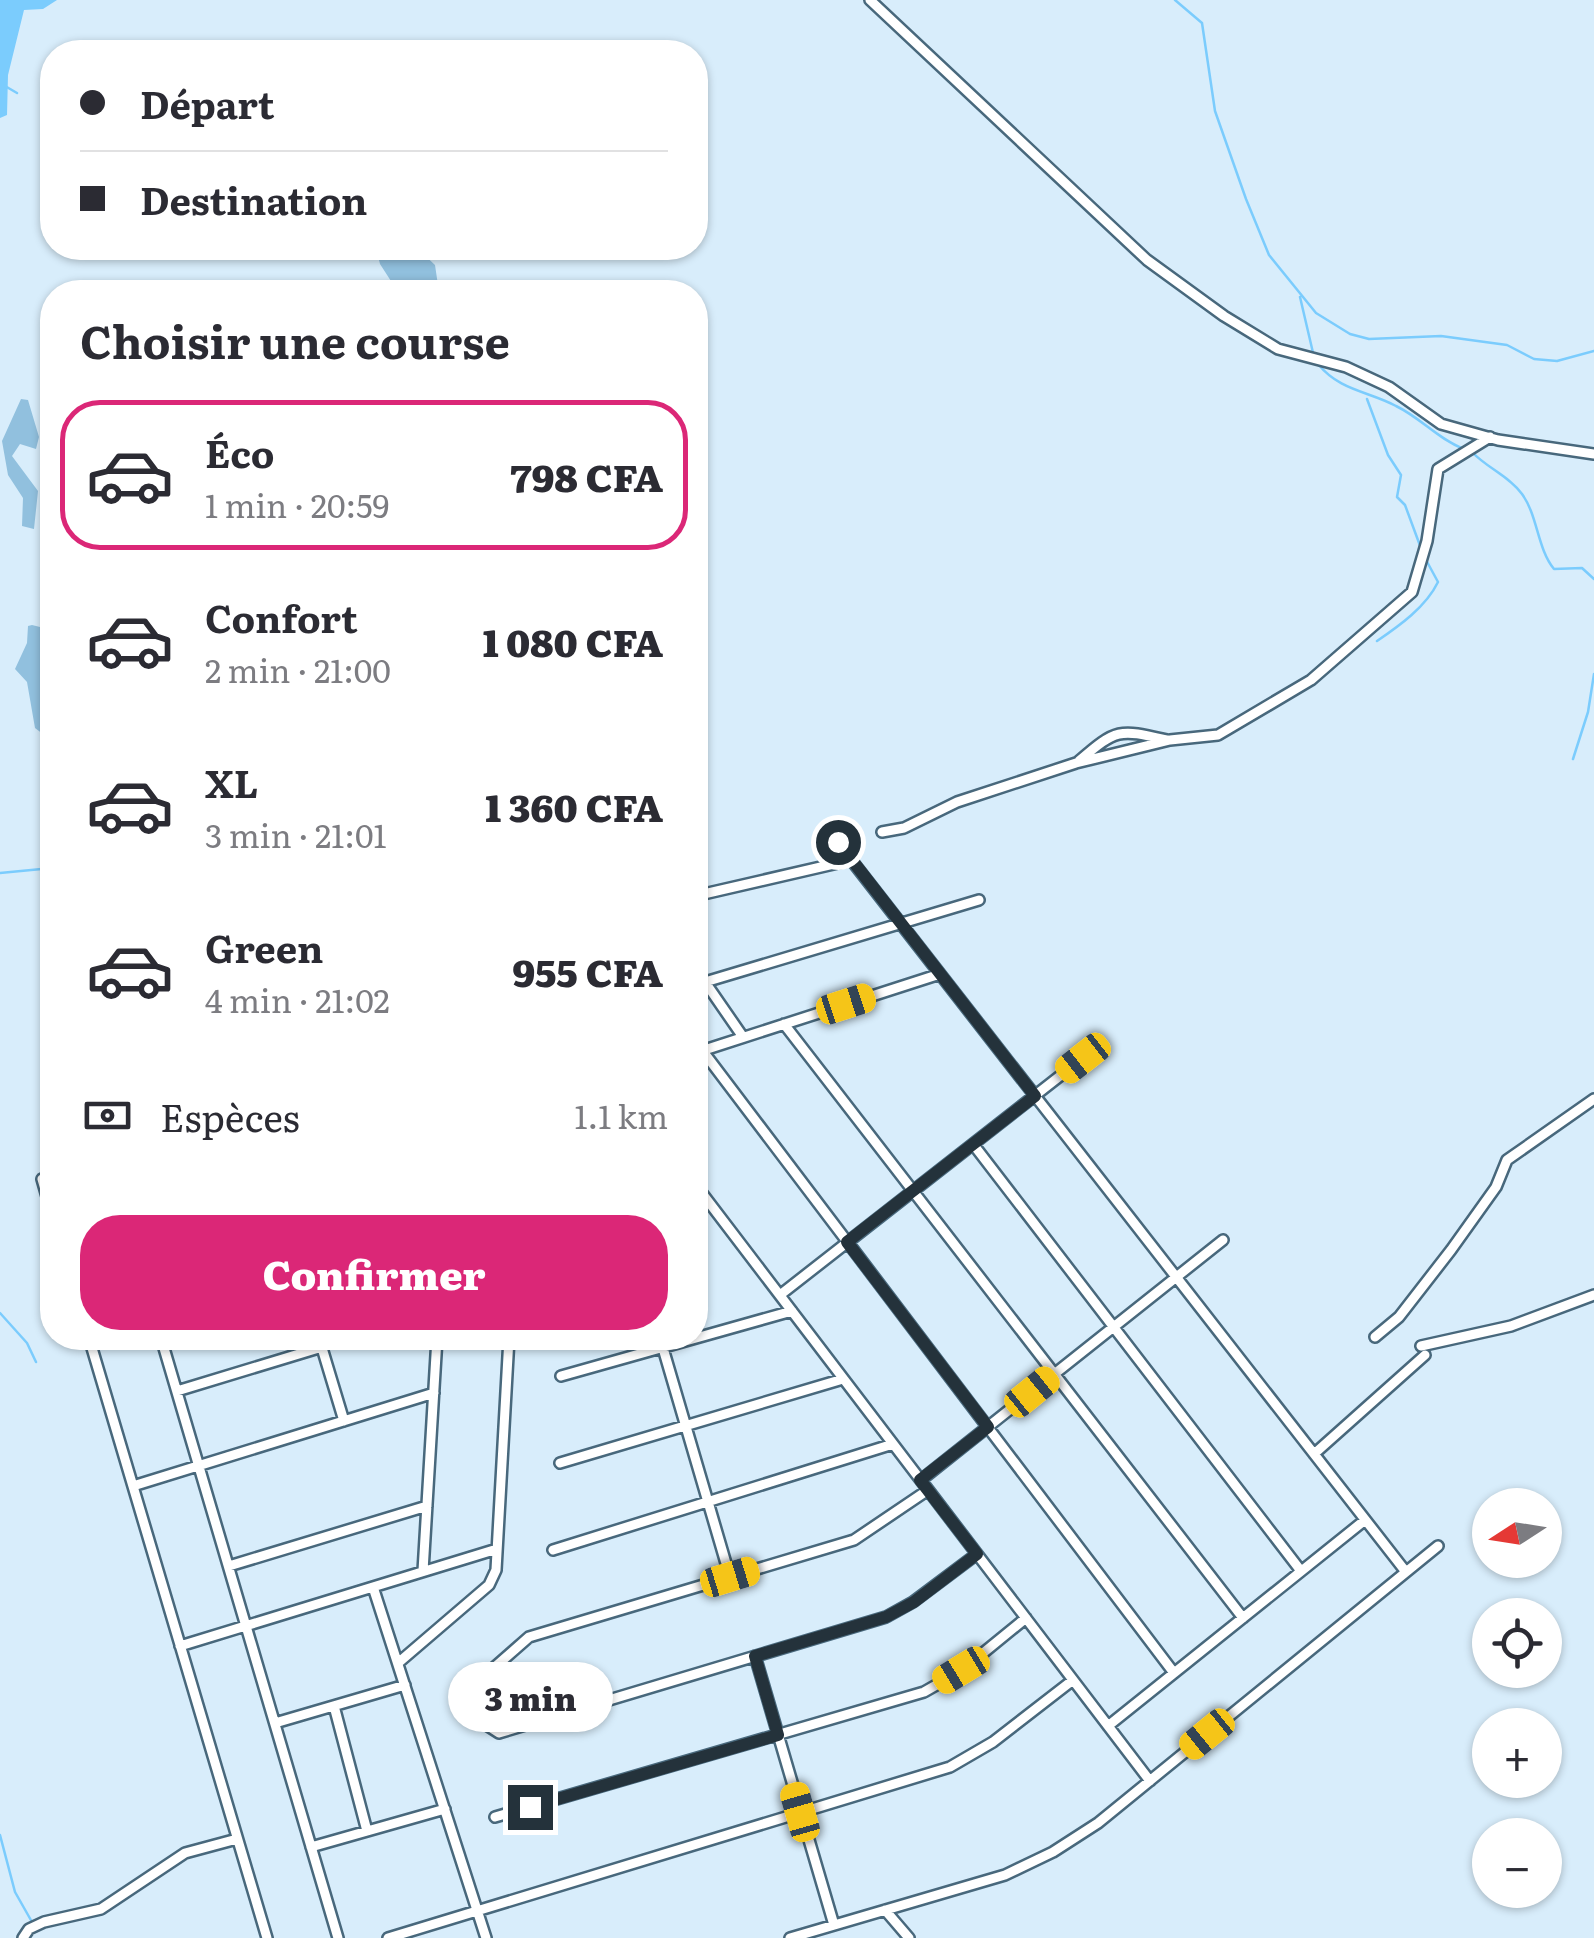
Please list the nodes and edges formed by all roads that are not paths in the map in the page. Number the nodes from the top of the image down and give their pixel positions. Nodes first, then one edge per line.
1 (870, 0) edge
2 (1490, 438) junction
3 (1594, 454) edge
4 (1170, 740) junction
5 (1076, 764) junction
6 (882, 832) dead end
7 (838, 842) dead end
8 (851, 860) junction
9 (708, 893) edge
10 (979, 900) dead end
11 (901, 924) junction
12 (940, 974) junction
13 (708, 981) edge
14 (708, 993) edge
15 (784, 1024) junction
16 (744, 1037) junction
17 (708, 1049) edge
18 (1083, 1058) dead end
19 (708, 1064) edge
20 (1035, 1096) junction
21 (1594, 1099) edge
22 (973, 1144) junction
23 (913, 1191) junction
24 (708, 1201) edge
25 (1223, 1240) dead end
26 (847, 1242) junction
27 (1176, 1278) junction
28 (780, 1295) junction
29 (1594, 1295) edge
30 (792, 1311) junction
31 (1114, 1327) junction
32 (708, 1331) edge
33 (1375, 1338) dead end
34 (94, 1350) edge
35 (165, 1350) edge
36 (296, 1350) edge
37 (322, 1350) edge
38 (436, 1350) edge
39 (508, 1350) edge
40 (638, 1350) edge
41 (664, 1350) edge
42 (1054, 1374) junction
43 (561, 1376) dead end
44 (843, 1378) junction
45 (177, 1390) junction
46 (434, 1393) junction
47 (344, 1421) junction
48 (686, 1426) junction
49 (988, 1427) junction
50 (893, 1444) junction
51 (1314, 1454) junction
52 (560, 1463) dead end
53 (199, 1465) junction
54 (920, 1480) junction
55 (133, 1486) junction
56 (928, 1490) junction
57 (708, 1502) junction
58 (427, 1506) junction
59 (1365, 1520) junction
60 (1438, 1546) dead end
61 (497, 1548) junction
62 (553, 1550) dead end
63 (977, 1554) junction
64 (229, 1566) junction
65 (423, 1571) junction
66 (1301, 1571) junction
67 (1406, 1572) junction
68 (730, 1577) junction
69 (373, 1586) junction
70 (1026, 1618) junction
71 (1242, 1618) junction
72 (246, 1626) junction
73 (180, 1646) junction
74 (755, 1656) junction
75 (398, 1663) junction
76 (1174, 1673) junction
77 (1073, 1680) junction
78 (405, 1685) junction
79 (334, 1706) junction
80 (275, 1723) junction
81 (1108, 1726) junction
82 (778, 1735) junction
83 (1150, 1781) junction
84 (445, 1809) junction
85 (800, 1812) junction
86 (495, 1817) dead end
87 (367, 1831) junction
88 (237, 1839) junction
89 (312, 1847) junction
90 (885, 1910) junction
91 (477, 1911) junction
92 (834, 1925) junction
93 (23, 1938) edge
94 (267, 1938) edge
95 (338, 1938) edge
96 (388, 1938) edge
97 (486, 1938) edge
98 (790, 1938) edge
99 (908, 1938) edge

1 - 2 street
2 - 3 street
2 - 4 street
4 - 5 street
4 - 5 street
5 - 6 street
7 - 8 street
8 - 9 street
8 - 11 street
10 - 11 street
11 - 12 street
11 - 13 street
12 - 15 street
12 - 20 street
14 - 16 street
15 - 16 street
15 - 23 street
16 - 17 street
18 - 20 street
19 - 26 street
20 - 22 street
20 - 27 street
21 - 33 street
22 - 23 street
22 - 31 street
23 - 26 street
23 - 42 street
24 - 28 street
25 - 27 street
26 - 28 street
26 - 49 street
27 - 31 street
27 - 51 street
28 - 30 street
29 - 51 street
30 - 32 street
30 - 44 street
31 - 42 street
31 - 66 street
34 - 55 street
35 - 45 street
36 - 45 street
37 - 47 street
38 - 46 street
39 - 61 street
40 - 43 street
41 - 48 street
42 - 49 street
42 - 71 street
44 - 48 street
44 - 50 street
45 - 53 street
46 - 47 street
46 - 58 street
47 - 53 street
48 - 52 street
48 - 57 street
49 - 54 street
49 - 76 street
50 - 54 street
50 - 57 street
51 - 59 street
53 - 55 street
53 - 64 street
54 - 56 street
55 - 73 street
56 - 63 street
56 - 68 street
57 - 62 street
57 - 68 street
58 - 64 street
58 - 65 street
59 - 66 street
59 - 67 street
60 - 67 street
61 - 65 street
61 - 75 street
63 - 70 street
63 - 74 street
64 - 72 street
65 - 69 street
66 - 71 street
67 - 83 street
68 - 74 street
69 - 72 street
69 - 75 street
70 - 77 street
70 - 82 street
71 - 76 street
72 - 73 street
72 - 80 street
73 - 88 street
74 - 82 street
75 - 78 street
76 - 81 street
77 - 81 street
77 - 85 street
78 - 79 street
78 - 84 street
79 - 80 street
79 - 87 street
80 - 89 street
81 - 83 street
82 - 85 street
82 - 86 street
83 - 90 street
84 - 87 street
84 - 91 street
85 - 91 street
85 - 92 street
87 - 89 street
88 - 93 street
88 - 94 street
89 - 95 street
90 - 92 street
90 - 99 street
91 - 96 street
91 - 97 street
92 - 98 street

